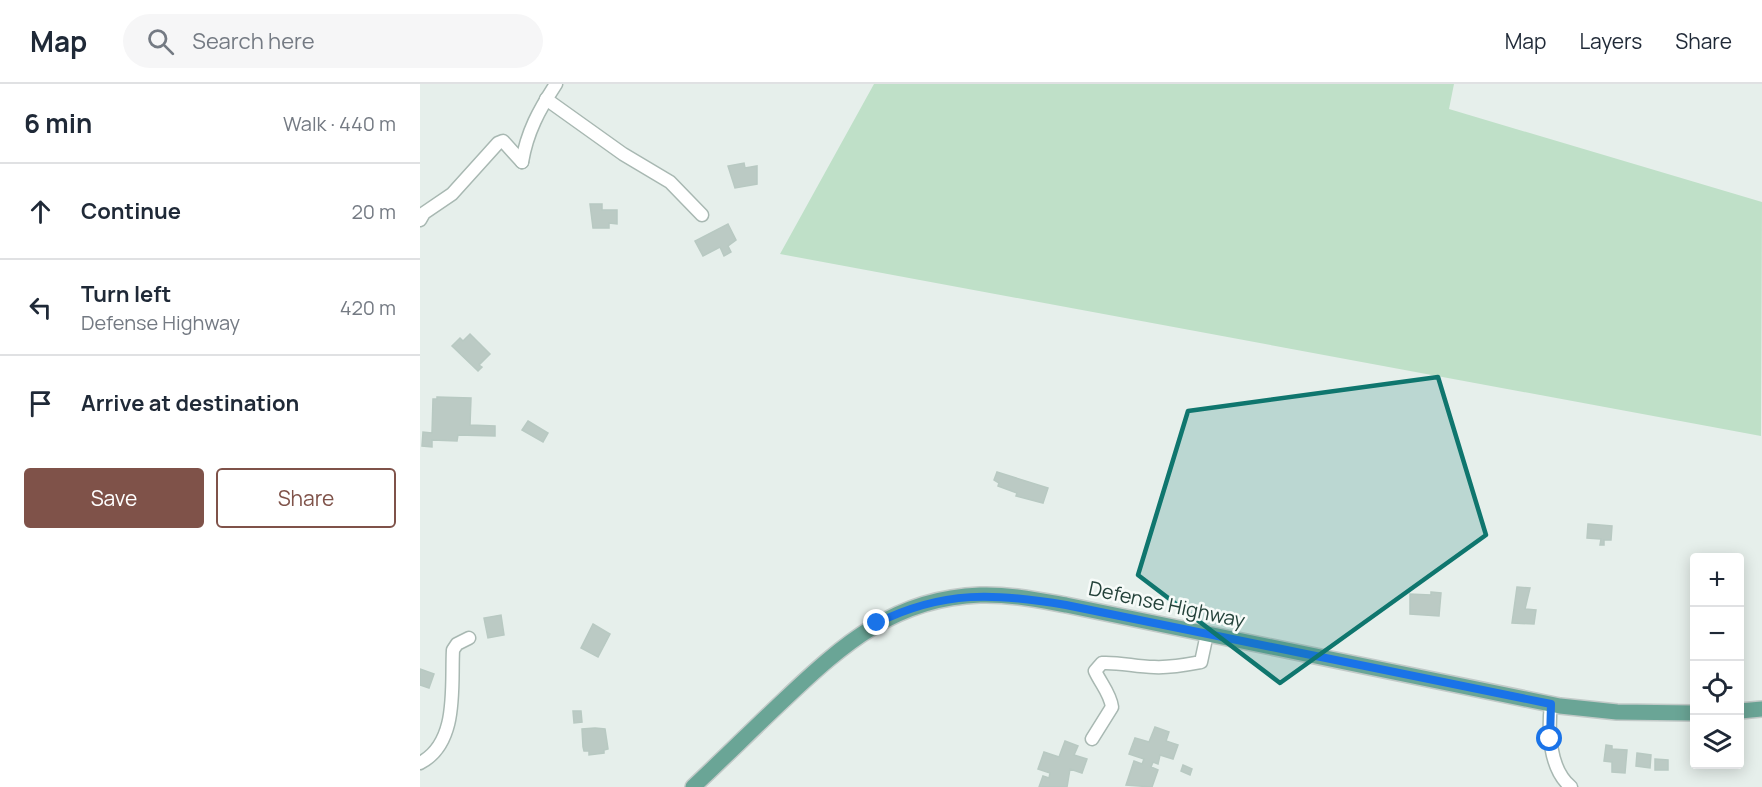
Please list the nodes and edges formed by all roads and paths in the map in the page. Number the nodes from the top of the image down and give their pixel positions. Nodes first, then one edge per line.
1 (556, 84) edge
2 (546, 99) junction
3 (702, 215) dead end
4 (420, 220) edge
5 (1207, 634) junction
6 (469, 638) dead end
7 (1551, 704) junction
8 (1762, 709) edge
9 (1744, 711) edge
10 (1690, 713) edge
11 (1092, 739) dead end
12 (420, 763) edge
13 (693, 787) edge
14 (1571, 787) edge

1 - 2 street
2 - 3 street
2 - 4 street
5 - 7 main road, Defense Highway
5 - 11 street
5 - 13 main road, Defense Highway
6 - 12 street
7 - 10 main road, Defense Highway
7 - 14 street
8 - 9 main road

